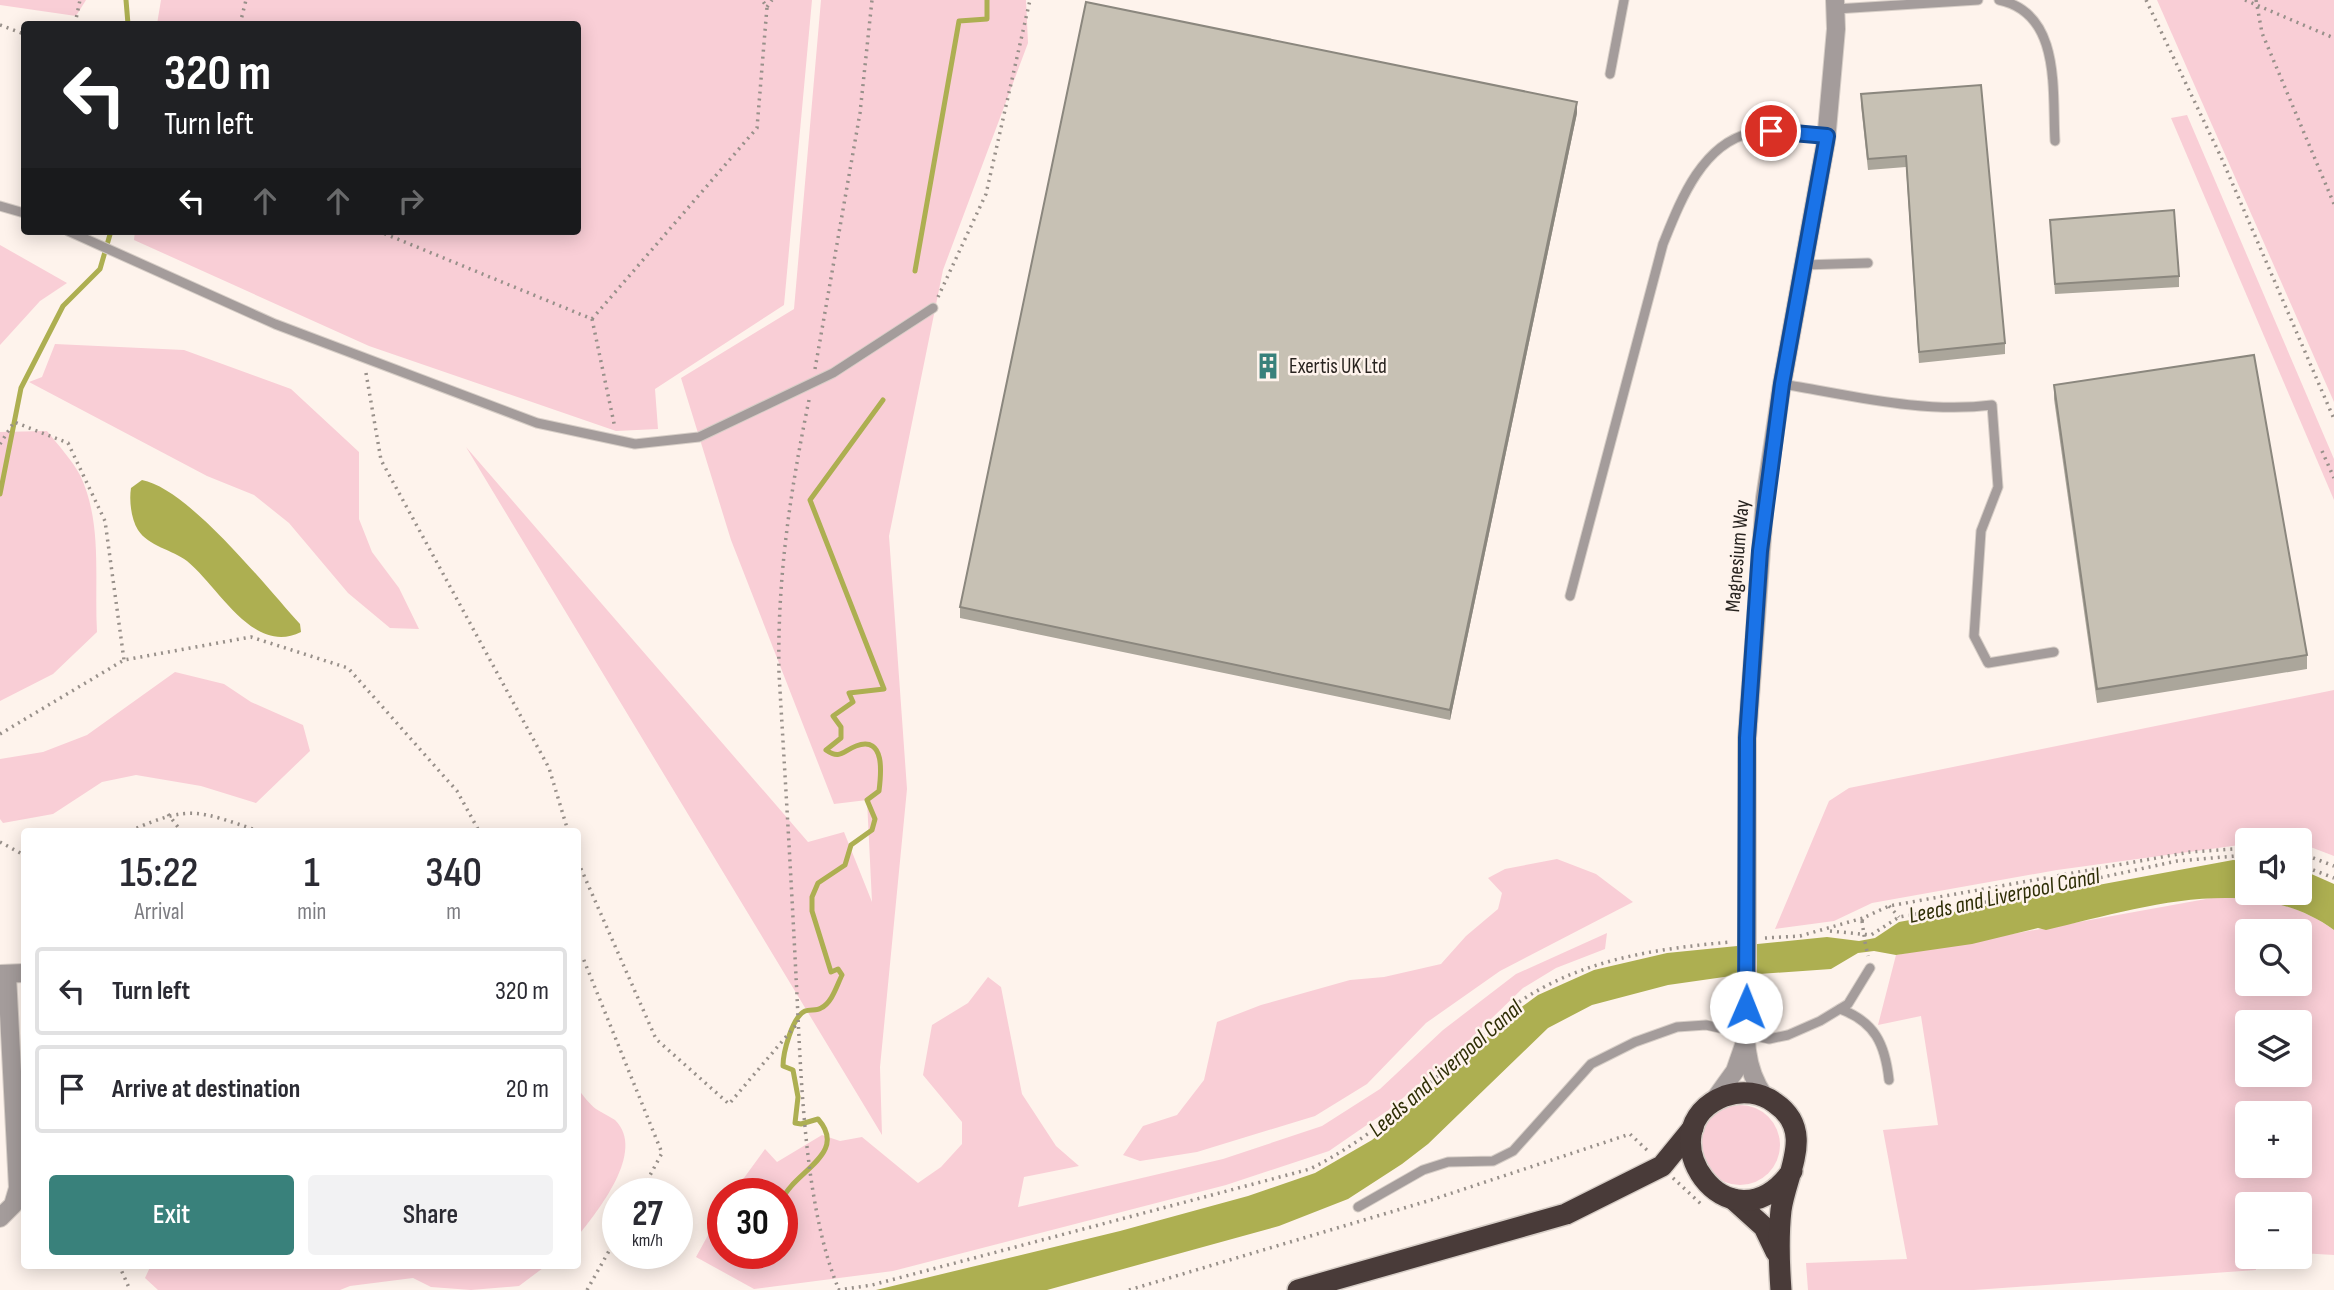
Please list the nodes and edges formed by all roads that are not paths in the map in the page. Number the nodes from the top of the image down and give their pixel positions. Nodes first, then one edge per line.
1 (1624, 0) edge
2 (1978, 0) edge
3 (1998, 0) edge
4 (1836, 5) edge
5 (1610, 74) dead end
6 (1827, 136) junction
7 (2055, 141) dead end
8 (0, 206) edge
9 (21, 213) edge
10 (77, 235) edge
11 (1868, 263) dead end
12 (1803, 265) junction
13 (933, 308) road end
14 (1782, 384) junction
15 (1570, 596) dead end
16 (2054, 652) dead end
17 (1870, 968) dead end
18 (10, 974) edge
19 (1840, 1009) junction
20 (1745, 1035) junction
21 (7, 1071) edge
22 (1889, 1080) dead end
23 (1764, 1096) junction
24 (1711, 1104) junction
25 (1693, 1128) junction
26 (1792, 1171) junction
27 (1733, 1199) junction
28 (1358, 1207) dead end
29 (0, 1218) edge
30 (1778, 1257) junction
31 (1298, 1290) edge
32 (1781, 1290) edge

1 - 5 lane
2 - 4 lane
3 - 7 lane
4 - 6 street, Magnesium Way
6 - 12 street, Magnesium Way
6 - 15 lane
8 - 9 lane
10 - 13 lane
11 - 12 lane
12 - 14 street, Magnesium Way
14 - 16 lane
14 - 20 street, Magnesium Way, bridge
17 - 19 lane
18 - 21 street
19 - 20 lane
19 - 22 lane
20 - 23 street, Magnesium Way
20 - 24 street, Magnesium Way
20 - 28 lane
21 - 29 street
23 - 24 highway
23 - 26 highway
24 - 25 highway
25 - 27 highway
25 - 31 highway
26 - 27 highway
26 - 30 highway
27 - 30 highway
30 - 32 highway

